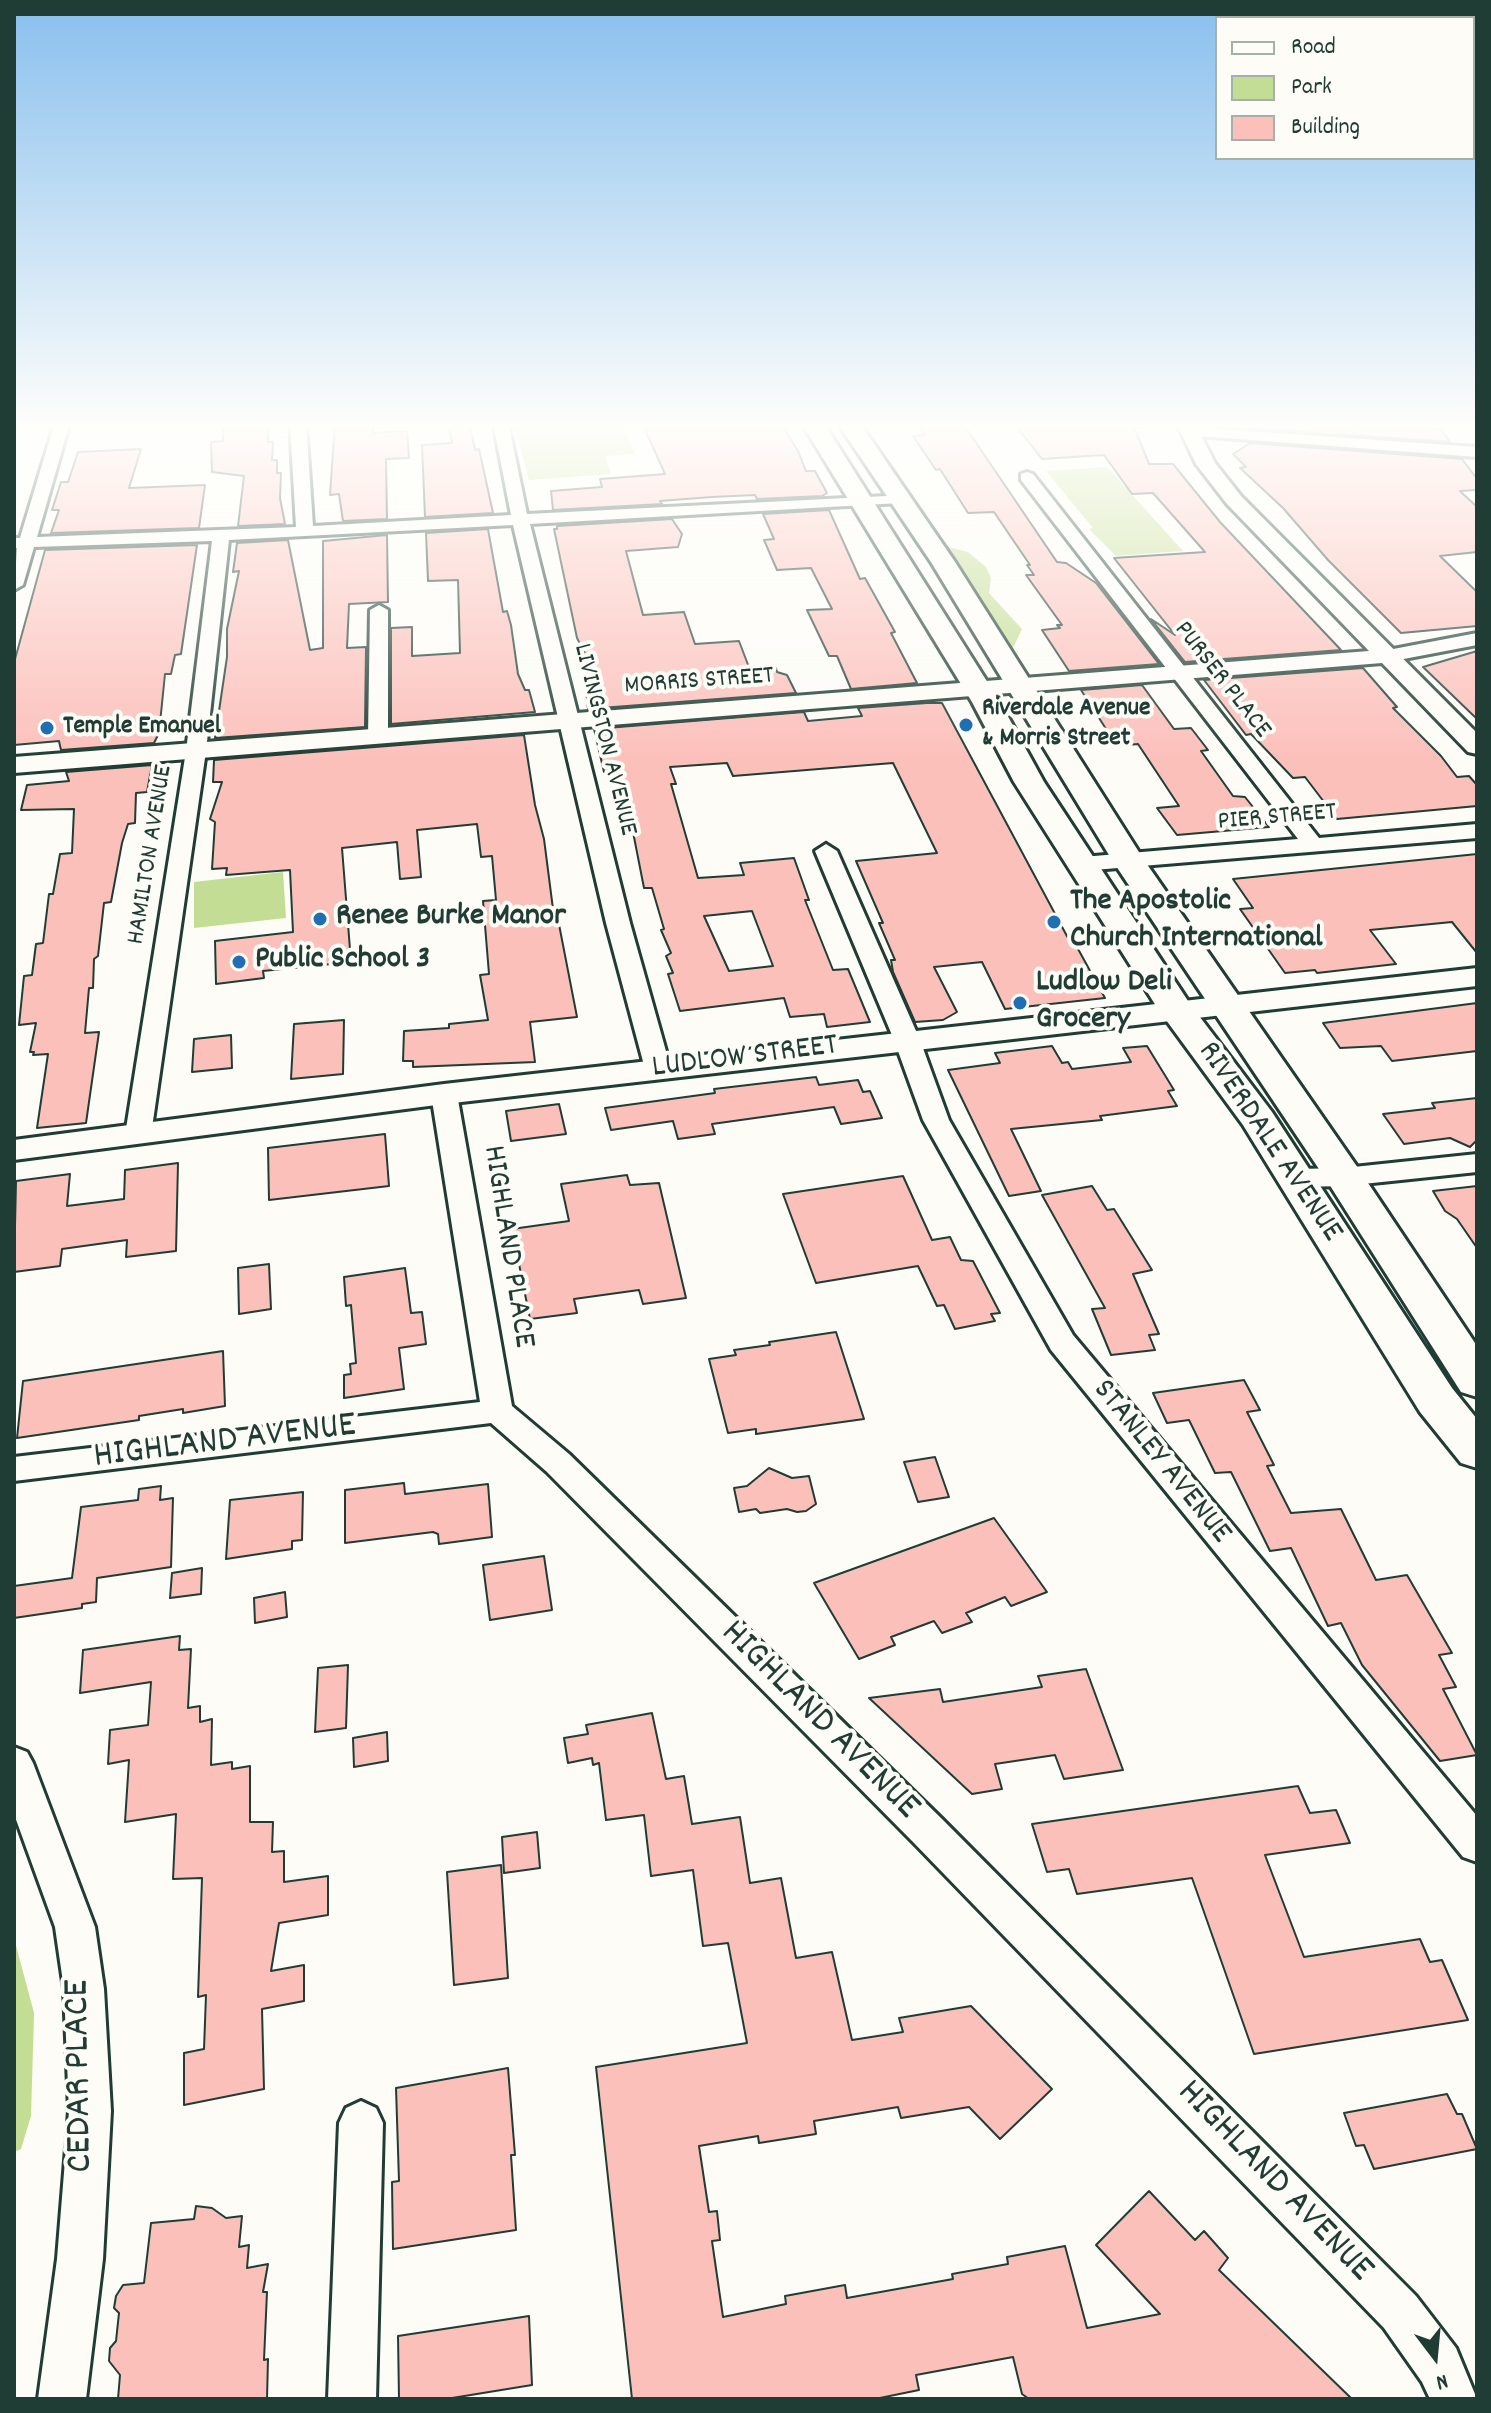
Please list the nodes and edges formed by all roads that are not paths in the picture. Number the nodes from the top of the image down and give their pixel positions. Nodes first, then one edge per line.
1 (250, 535) edge
2 (524, 535) edge
3 (881, 535) edge
4 (923, 535) edge
5 (1072, 535) edge
6 (1268, 535) edge
7 (221, 536) junction
8 (21, 543) edge
9 (14, 585) edge
10 (379, 610) dead end
11 (1477, 639) edge
12 (1388, 656) junction
13 (1180, 674) junction
14 (1019, 687) junction
15 (977, 690) junction
16 (570, 721) junction
17 (378, 736) junction
18 (1477, 747) edge
19 (196, 751) junction
20 (14, 765) edge
21 (1477, 831) edge
22 (1313, 844) junction
23 (826, 851) dead end
24 (1128, 860) junction
25 (1082, 864) junction
26 (1477, 977) edge
27 (1226, 1004) junction
28 (1176, 1009) junction
29 (907, 1040) junction
30 (658, 1069) junction
31 (444, 1094) junction
32 (138, 1135) junction
33 (14, 1150) edge
34 (1477, 1163) edge
35 (1344, 1177) junction
36 (1297, 1178) junction
37 (1477, 1381) edge
38 (497, 1411) junction
39 (1477, 1451) edge
40 (14, 1469) edge
41 (14, 1763) edge
42 (1477, 1845) edge
43 (361, 2123) dead end
44 (62, 2399) edge
45 (352, 2399) edge
46 (1455, 2399) edge

1 - 7 street
2 - 16 street, LIVINGSTON AVENUE
3 - 15 main road, RIVERDALE AVENUE
4 - 14 main road, RIVERDALE AVENUE
5 - 13 street, PURSER PLACE
6 - 12 street
7 - 8 street
7 - 19 street, HAMILTON AVENUE
8 - 9 street
10 - 17 street
11 - 12 street
12 - 13 street, MORRIS STREET
12 - 18 street
13 - 14 street, MORRIS STREET
13 - 22 street, PURSER PLACE
14 - 15 street, MORRIS STREET
14 - 24 main road, RIVERDALE AVENUE
15 - 16 street, MORRIS STREET
15 - 25 main road, RIVERDALE AVENUE
16 - 17 street, MORRIS STREET
16 - 30 street, LIVINGSTON AVENUE
17 - 19 street, MORRIS STREET
19 - 20 street, MORRIS STREET
19 - 32 street, HAMILTON AVENUE
21 - 22 street, PIER STREET
22 - 24 street, PIER STREET
23 - 29 street, STANLEY AVENUE
24 - 25 street, PIER STREET
24 - 27 main road, RIVERDALE AVENUE
25 - 28 main road, RIVERDALE AVENUE
26 - 27 street, LUDLOW STREET
27 - 28 street, LUDLOW STREET
27 - 35 main road, RIVERDALE AVENUE
28 - 29 street, LUDLOW STREET
28 - 36 main road, RIVERDALE AVENUE
29 - 30 street, LUDLOW STREET
29 - 42 street, STANLEY AVENUE
30 - 31 street, LUDLOW STREET
31 - 32 street, LUDLOW STREET
31 - 38 street, HIGHLAND PLACE
32 - 33 street, LUDLOW STREET
34 - 35 street
35 - 36 street
35 - 37 main road, RIVERDALE AVENUE
36 - 39 main road, RIVERDALE AVENUE
38 - 40 street, HIGHLAND AVENUE
38 - 46 street, HIGHLAND AVENUE
41 - 44 street, CEDAR PLACE
43 - 45 street

